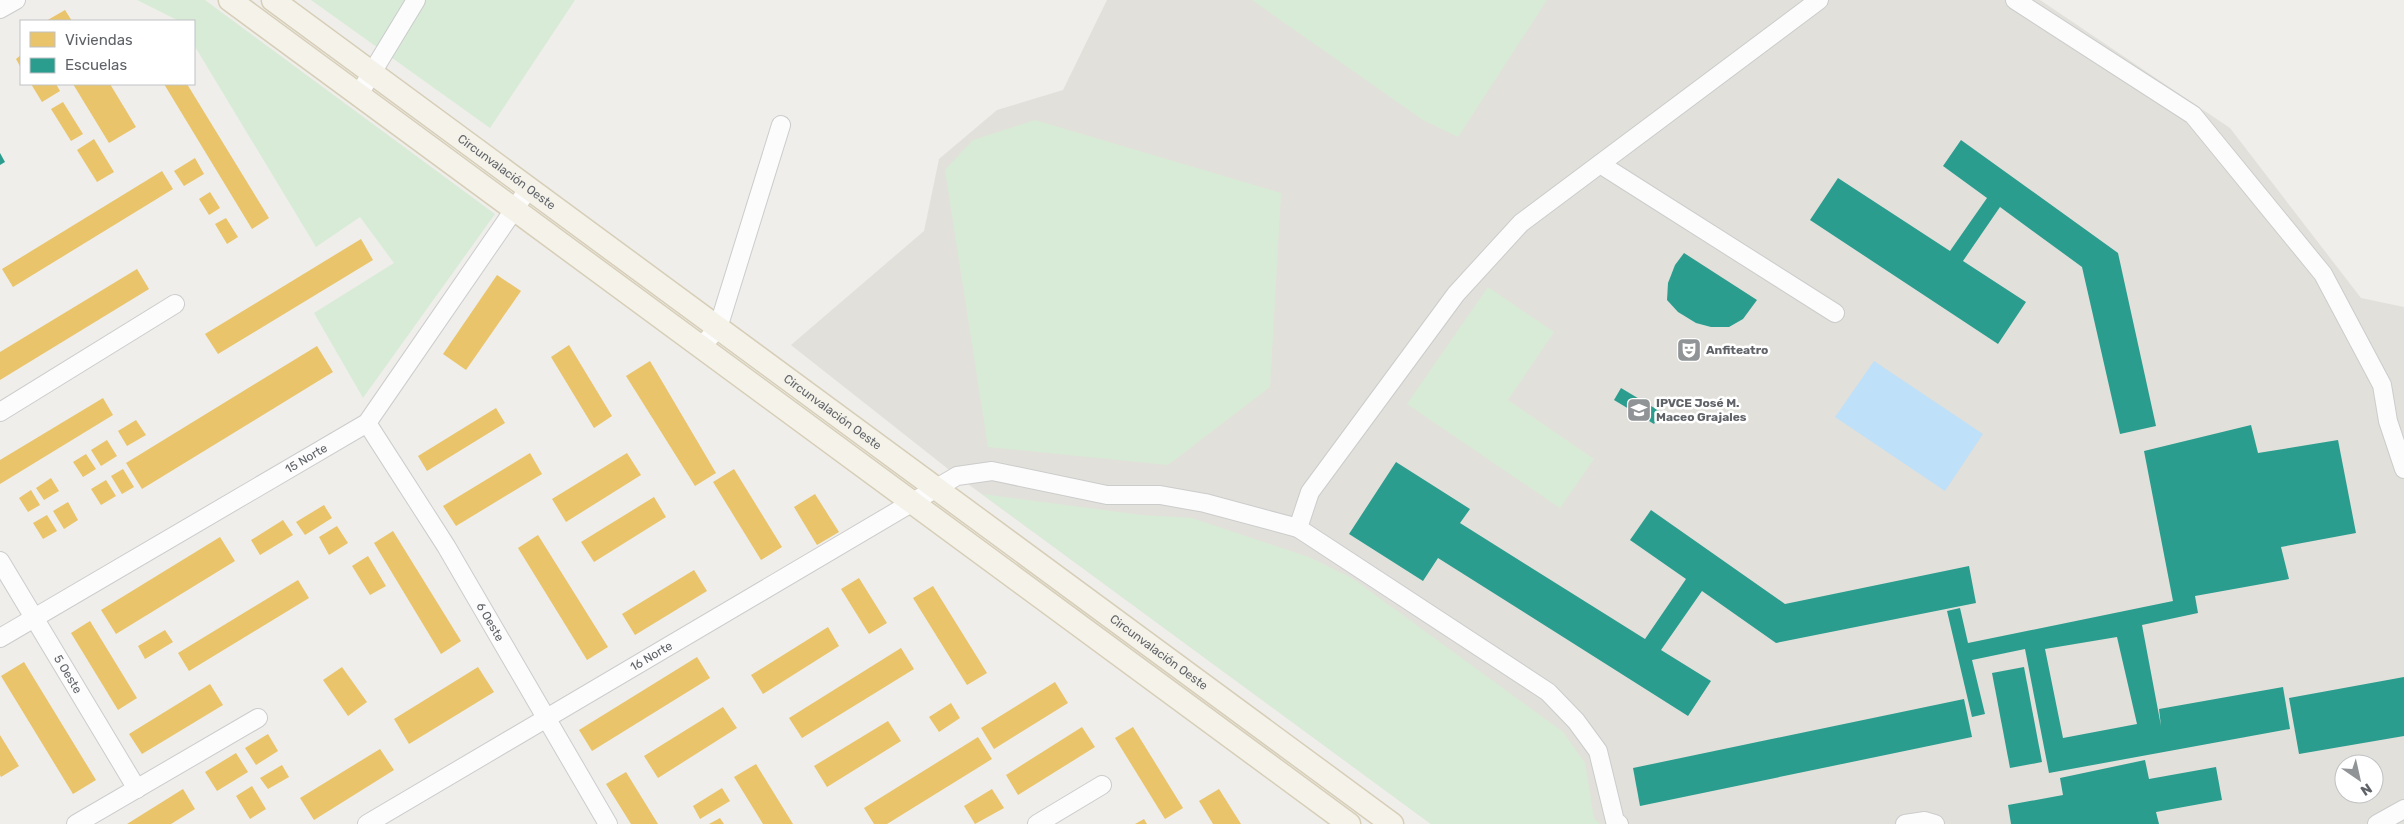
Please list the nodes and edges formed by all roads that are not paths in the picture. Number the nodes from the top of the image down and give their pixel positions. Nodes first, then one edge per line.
1 (16, 0) edge
2 (230, 0) edge
3 (273, 0) edge
4 (416, 0) edge
5 (1819, 0) edge
6 (2015, 0) edge
7 (0, 9) edge
8 (371, 72) junction
9 (359, 94) junction
10 (781, 126) dead end
11 (1600, 164) junction
12 (529, 188) junction
13 (514, 211) junction
14 (175, 304) dead end
15 (1835, 313) dead end
16 (718, 328) junction
17 (701, 347) junction
18 (0, 412) edge
19 (366, 423) junction
20 (2404, 469) edge
21 (937, 490) junction
22 (914, 503) junction
23 (1298, 528) junction
24 (0, 561) edge
25 (34, 618) junction
26 (0, 638) edge
27 (258, 718) dead end
28 (546, 719) junction
29 (1102, 785) dead end
30 (137, 789) junction
31 (2404, 810) edge
32 (76, 824) edge
33 (366, 824) edge
34 (608, 824) edge
35 (1036, 824) edge
36 (1349, 824) edge
37 (1392, 824) edge
38 (1618, 824) edge
39 (1905, 824) edge
40 (1935, 824) edge
41 (2376, 824) edge

1 - 7 street
2 - 9 main road, Circunvalación Oeste
3 - 8 main road, Circunvalación Oeste
4 - 8 street
5 - 11 street
6 - 20 street
8 - 9 street
8 - 12 main road, Circunvalación Oeste
9 - 13 main road, Circunvalación Oeste
10 - 16 street
11 - 15 street
11 - 23 street
12 - 13 street, 15 Norte
12 - 16 main road, Circunvalación Oeste
13 - 17 main road, Circunvalación Oeste
13 - 19 street, 15 Norte
14 - 18 street
16 - 17 street
16 - 21 main road, Circunvalación Oeste
17 - 22 main road, Circunvalación Oeste
19 - 25 street, 15 Norte
19 - 28 street, 6 Oeste
21 - 22 street, 16 Norte
21 - 23 street, 16 Norte
21 - 37 main road, Circunvalación Oeste
22 - 28 street, 16 Norte
22 - 36 main road, Circunvalación Oeste
23 - 38 street, 16 Norte
24 - 25 street, 5 Oeste
25 - 26 street, 15 Norte
25 - 30 street, 5 Oeste
27 - 30 street
28 - 33 street, 16 Norte
28 - 34 street, 6 Oeste
29 - 35 street
30 - 32 street
31 - 41 street
39 - 40 street

